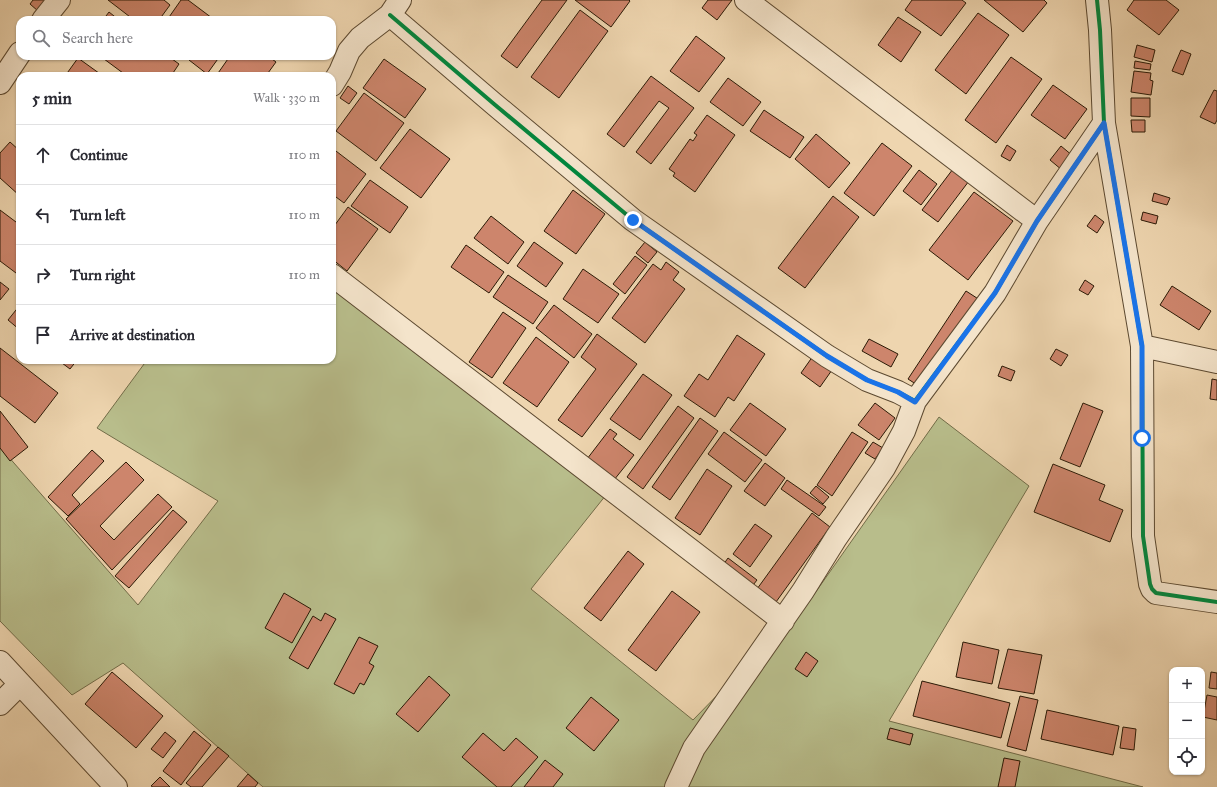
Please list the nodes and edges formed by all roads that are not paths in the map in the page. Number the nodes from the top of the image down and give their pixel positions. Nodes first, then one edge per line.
1 (58, 0) edge
2 (746, 0) edge
3 (1097, 0) edge
4 (395, 7) edge
5 (46, 16) edge
6 (16, 60) edge
7 (336, 78) edge
8 (0, 83) edge
9 (1104, 123) junction
10 (1037, 221) junction
11 (336, 278) edge
12 (1142, 346) junction
13 (1217, 362) edge
14 (915, 402) junction
15 (1217, 602) edge
16 (783, 621) junction
17 (0, 662) edge
18 (20, 684) junction
19 (0, 704) edge
20 (116, 787) edge
21 (676, 787) edge

1 - 5 street
2 - 10 street
3 - 9 street
4 - 7 street
4 - 14 street
6 - 8 street
9 - 10 street
9 - 12 street
10 - 14 street
11 - 16 street
12 - 13 street
12 - 15 street
14 - 16 street
16 - 21 street
17 - 18 street
18 - 19 street
18 - 20 street

